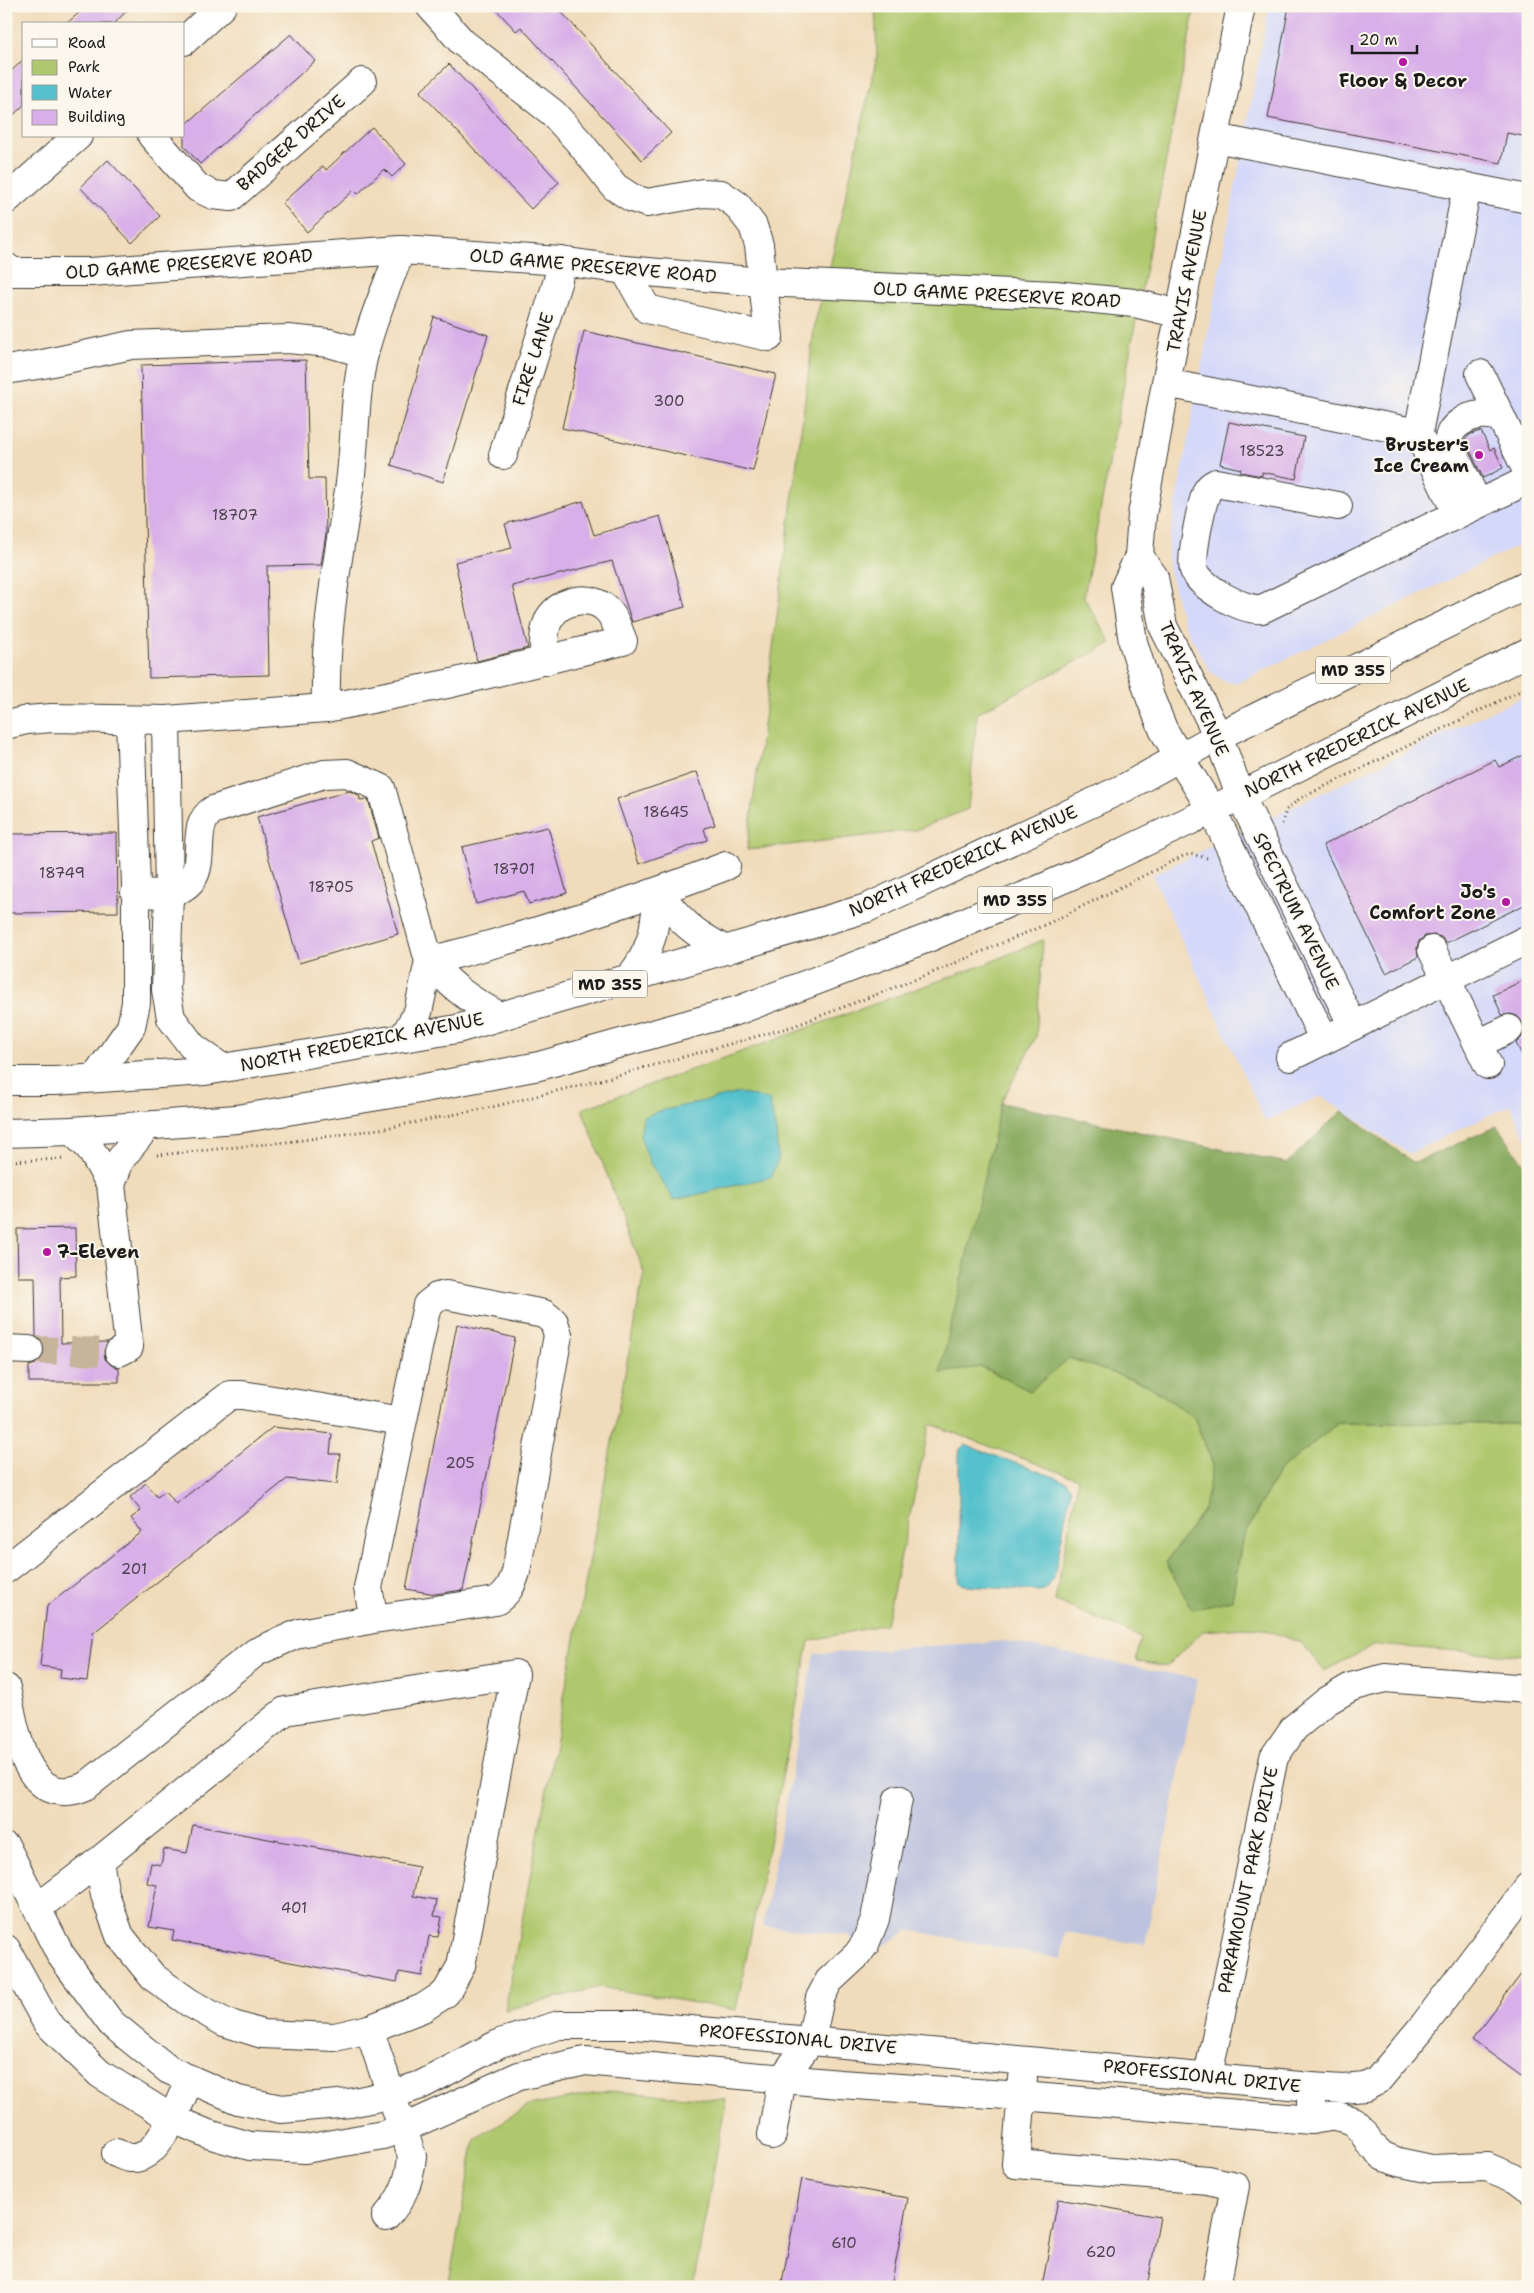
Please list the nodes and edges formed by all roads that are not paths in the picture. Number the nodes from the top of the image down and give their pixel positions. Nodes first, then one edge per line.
1 (222, 6) edge
2 (430, 6) edge
3 (1241, 6) edge
4 (185, 40) edge
5 (362, 82) dead end
6 (76, 138) edge
7 (154, 138) edge
8 (1215, 138) junction
9 (1467, 187) junction
10 (1528, 199) edge
11 (6, 200) edge
12 (401, 250) junction
13 (561, 262) junction
14 (6, 267) edge
15 (625, 270) junction
16 (762, 282) junction
17 (1180, 314) junction
18 (364, 353) junction
19 (6, 370) edge
20 (1480, 374) dead end
21 (1166, 383) junction
22 (1501, 417) junction
23 (1418, 433) junction
24 (503, 455) dead end
25 (1528, 473) edge
26 (1528, 480) edge
27 (1338, 506) dead end
28 (1468, 509) junction
29 (1138, 556) junction
30 (1528, 584) edge
31 (1528, 652) edge
32 (545, 661) junction
33 (326, 708) junction
34 (130, 720) junction
35 (166, 720) junction
36 (6, 725) edge
37 (1218, 736) junction
38 (1178, 758) junction
39 (1240, 795) junction
40 (1212, 810) junction
41 (726, 866) dead end
42 (658, 892) junction
43 (136, 893) junction
44 (169, 893) junction
45 (1528, 939) edge
46 (726, 950) junction
47 (1432, 950) dead end
48 (429, 961) junction
49 (629, 978) junction
50 (1446, 979) junction
51 (500, 1016) junction
52 (1353, 1026) junction
53 (1509, 1029) dead end
54 (404, 1038) junction
55 (1324, 1040) junction
56 (1290, 1057) dead end
57 (222, 1068) junction
58 (95, 1078) junction
59 (6, 1081) edge
60 (147, 1126) junction
61 (72, 1131) junction
62 (6, 1132) edge
63 (111, 1185) junction
64 (119, 1352) dead end
65 (402, 1421) junction
66 (6, 1569) edge
67 (374, 1619) junction
68 (6, 1688) edge
69 (1528, 1689) edge
70 (13, 1749) edge
71 (898, 1799) dead end
72 (6, 1847) edge
73 (99, 1861) junction
74 (1528, 1887) edge
75 (37, 1908) junction
76 (6, 1949) edge
77 (369, 2029) junction
78 (811, 2040) junction
79 (1025, 2059) junction
80 (1208, 2076) junction
81 (190, 2079) junction
82 (782, 2079) junction
83 (1311, 2086) junction
84 (393, 2094) junction
85 (1022, 2096) junction
86 (171, 2118) junction
87 (1310, 2120) junction
88 (404, 2128) junction
89 (772, 2135) dead end
90 (116, 2153) dead end
91 (1528, 2188) edge
92 (386, 2217) dead end
93 (1216, 2287) edge

1 - 4 street
2 - 16 street
3 - 8 street, TRAVIS AVENUE
5 - 7 street, BADGER DRIVE
6 - 11 street
8 - 9 street
8 - 17 street, TRAVIS AVENUE
9 - 10 street
9 - 23 street
12 - 13 street, OLD GAME PRESERVE ROAD
12 - 14 street, OLD GAME PRESERVE ROAD
12 - 18 street
13 - 15 street, OLD GAME PRESERVE ROAD
13 - 24 street, FIRE LANE
15 - 16 street, OLD GAME PRESERVE ROAD
15 - 16 street
16 - 17 street, OLD GAME PRESERVE ROAD
17 - 21 street, TRAVIS AVENUE
18 - 19 street
18 - 33 street
20 - 22 street
21 - 23 street
21 - 29 street, TRAVIS AVENUE
22 - 25 street
22 - 28 street
23 - 28 street
26 - 28 street
27 - 28 street
29 - 37 street, TRAVIS AVENUE
29 - 38 street, TRAVIS AVENUE
30 - 37 street, NORTH FREDERICK AVENUE / MD 355
31 - 39 street, NORTH FREDERICK AVENUE / MD 355
32 - 32 street
32 - 33 street
33 - 35 street
34 - 35 street
34 - 36 street
34 - 43 street
35 - 44 street
37 - 38 street, NORTH FREDERICK AVENUE / MD 355
37 - 39 street, TRAVIS AVENUE
38 - 40 street, TRAVIS AVENUE
38 - 46 street, NORTH FREDERICK AVENUE / MD 355
39 - 40 street, NORTH FREDERICK AVENUE / MD 355
39 - 52 street, SPECTRUM AVENUE
40 - 55 street, SPECTRUM AVENUE
40 - 60 street, NORTH FREDERICK AVENUE / MD 355
41 - 42 street
42 - 46 street
42 - 48 street
42 - 49 street
43 - 44 street
43 - 58 street
44 - 48 street
44 - 57 street
45 - 50 street
46 - 49 street, NORTH FREDERICK AVENUE / MD 355
47 - 50 street
48 - 51 street
48 - 54 street
49 - 51 street, NORTH FREDERICK AVENUE / MD 355
50 - 52 street
50 - 53 street
51 - 54 street, NORTH FREDERICK AVENUE / MD 355
52 - 55 street
54 - 57 street, NORTH FREDERICK AVENUE / MD 355
55 - 56 street
57 - 58 street, NORTH FREDERICK AVENUE / MD 355
58 - 59 street, NORTH FREDERICK AVENUE / MD 355
60 - 61 street, NORTH FREDERICK AVENUE / MD 355
60 - 63 street
61 - 62 street, NORTH FREDERICK AVENUE / MD 355
61 - 63 street
63 - 64 street
65 - 66 street
65 - 67 street
65 - 67 street
67 - 70 street
68 - 70 street
69 - 80 street, PARAMOUNT PARK DRIVE
71 - 78 street
72 - 75 street, PROFESSIONAL DRIVE
73 - 75 street
73 - 77 street
73 - 77 street
74 - 83 street
75 - 81 street, PROFESSIONAL DRIVE
76 - 86 street, PROFESSIONAL DRIVE
77 - 84 street
78 - 79 street, PROFESSIONAL DRIVE
78 - 82 street
78 - 84 street, PROFESSIONAL DRIVE
79 - 80 street, PROFESSIONAL DRIVE
79 - 85 street
80 - 83 street, PROFESSIONAL DRIVE
81 - 84 street, PROFESSIONAL DRIVE
81 - 86 street
82 - 85 street, PROFESSIONAL DRIVE
82 - 88 street, PROFESSIONAL DRIVE
82 - 89 street
83 - 87 street, PROFESSIONAL DRIVE
84 - 88 street
85 - 87 street, PROFESSIONAL DRIVE
85 - 93 street
86 - 88 street, PROFESSIONAL DRIVE
86 - 90 street
87 - 91 street
88 - 92 street

